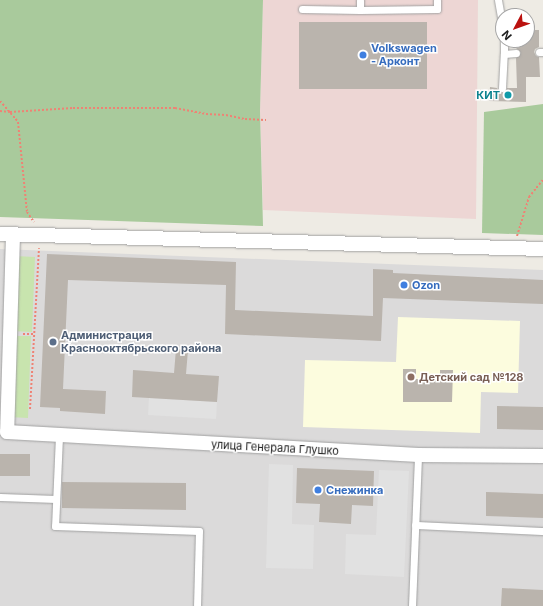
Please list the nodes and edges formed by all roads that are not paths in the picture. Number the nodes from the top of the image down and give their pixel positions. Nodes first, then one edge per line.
1 (360, 0) edge
2 (437, 0) edge
3 (302, 9) dead end
4 (360, 10) junction
5 (504, 48) edge
6 (516, 53) dead end
7 (504, 54) junction
8 (502, 88) dead end
9 (6, 235) edge
10 (543, 249) edge
11 (59, 436) junction
12 (418, 455) junction
13 (543, 456) edge
14 (0, 497) edge
15 (56, 499) junction
16 (415, 525) junction
17 (543, 531) edge
18 (197, 606) edge
19 (412, 606) edge

1 - 4 lane
2 - 4 lane
3 - 4 lane
5 - 7 lane
6 - 7 lane
7 - 8 lane
9 - 10 street
9 - 11 street, улица Генерала Глушко
11 - 12 street, улица Генерала Глушко
11 - 15 lane
12 - 13 street, улица Генерала Глушко
12 - 16 lane
14 - 15 lane
15 - 18 lane
16 - 17 lane
16 - 19 lane

